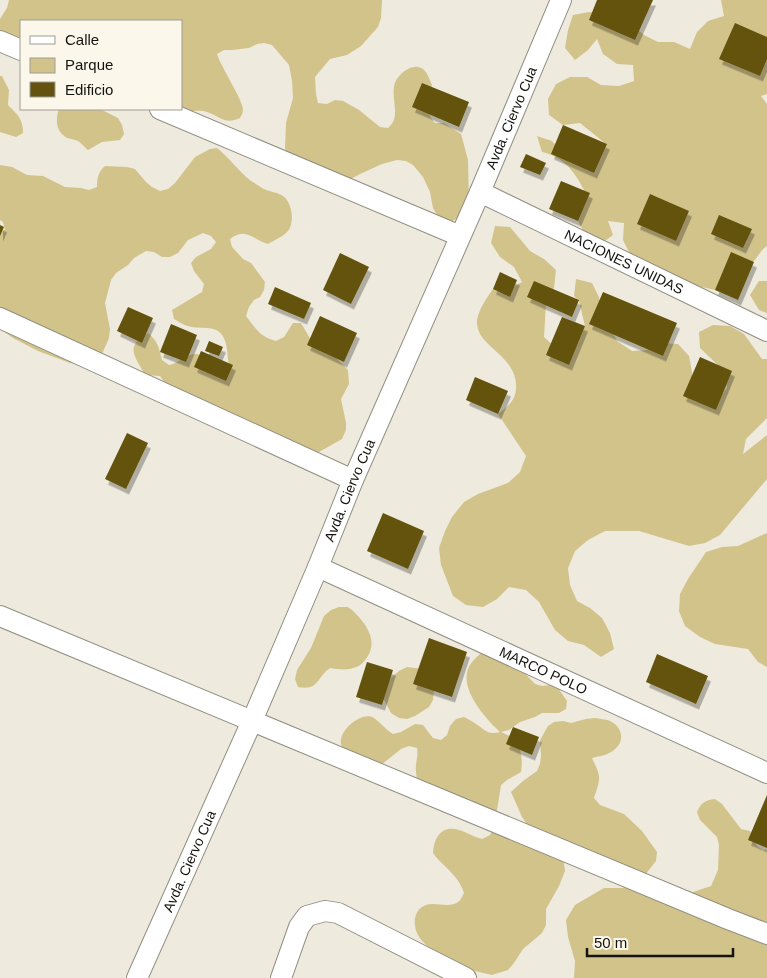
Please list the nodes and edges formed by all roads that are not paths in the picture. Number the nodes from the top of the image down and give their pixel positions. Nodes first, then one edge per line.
1 (561, 0) edge
2 (0, 41) edge
3 (20, 50) edge
4 (162, 110) edge
5 (480, 192) junction
6 (460, 236) junction
7 (0, 318) edge
8 (767, 331) edge
9 (353, 480) junction
10 (318, 567) junction
11 (0, 616) edge
12 (252, 721) junction
13 (767, 772) edge
14 (767, 934) edge
15 (137, 978) edge
16 (281, 978) edge
17 (466, 978) edge

1 - 5 street, Avda. Ciervo Cua
2 - 3 street
4 - 6 street
5 - 6 street, Avda. Ciervo Cua
5 - 8 street, NACIONES UNIDAS
6 - 9 street, Avda. Ciervo Cua
7 - 9 street
9 - 10 street, Avda. Ciervo Cua
10 - 12 street, Avda. Ciervo Cua
10 - 13 street, MARCO POLO
11 - 12 street
12 - 14 street
12 - 15 street, Avda. Ciervo Cua
16 - 17 street

